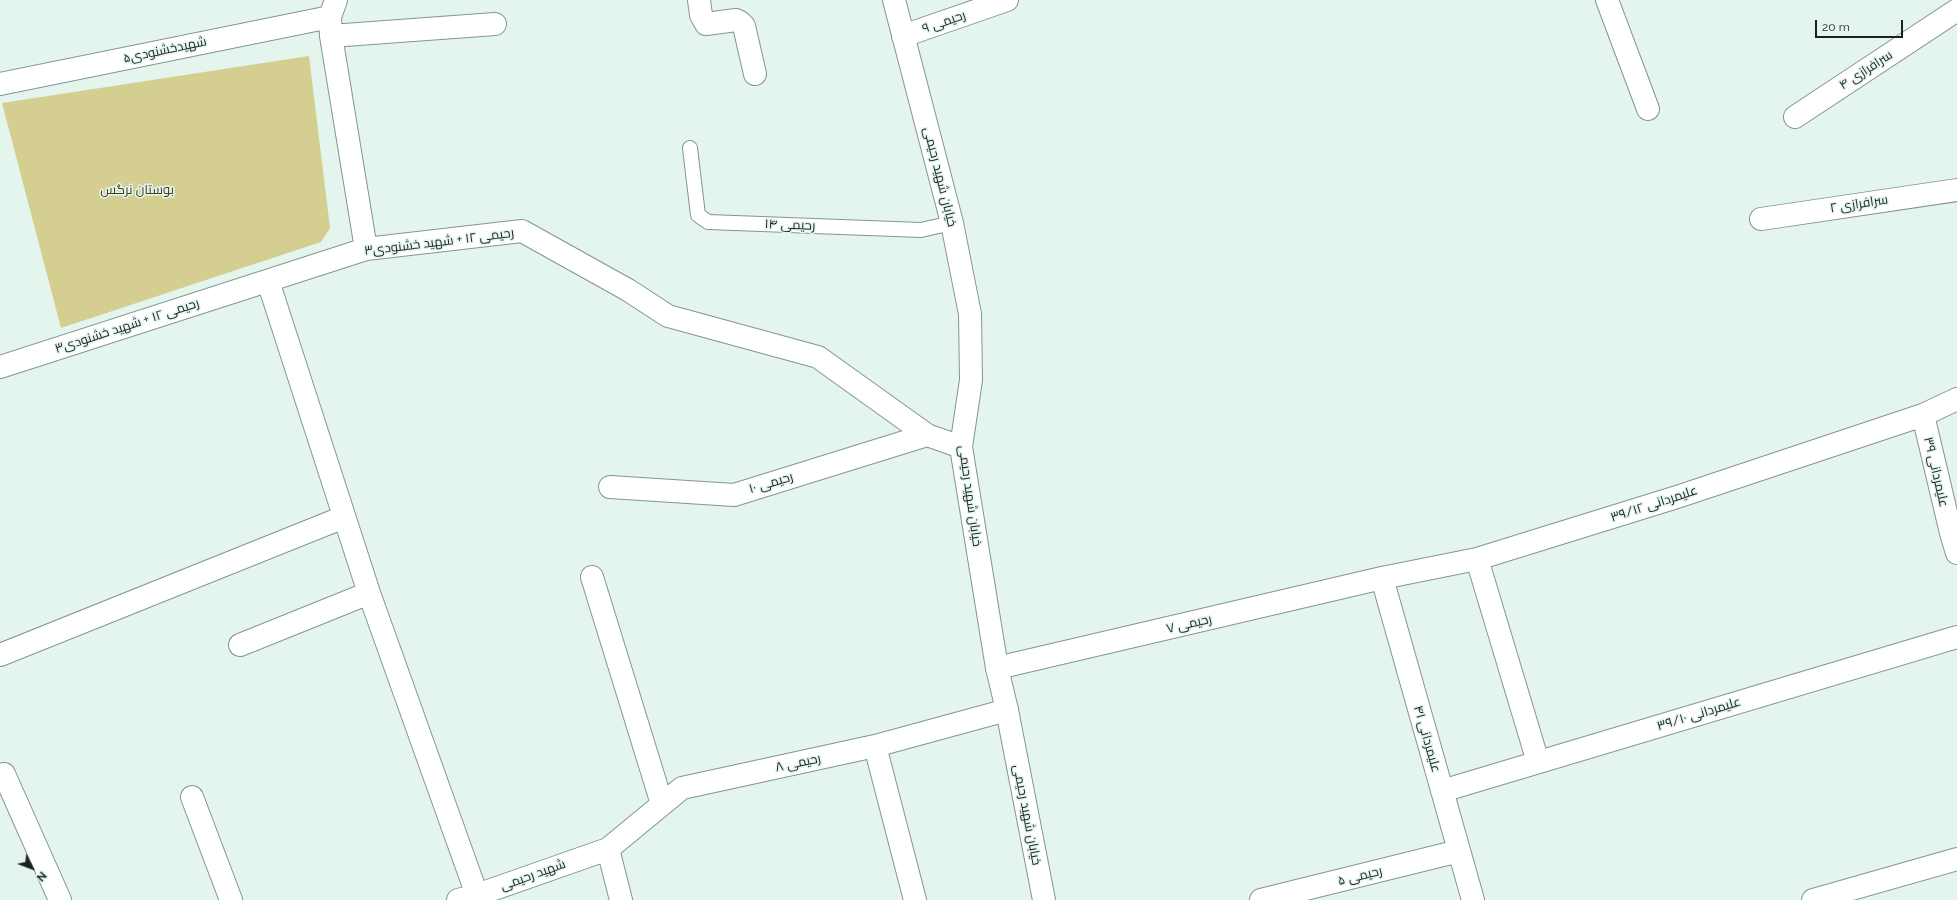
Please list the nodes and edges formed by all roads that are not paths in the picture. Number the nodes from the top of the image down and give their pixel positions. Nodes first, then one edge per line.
1 (699, 0) edge
2 (894, 0) edge
3 (1007, 0) edge
4 (1607, 0) edge
5 (1957, 10) edge
6 (332, 18) edge
7 (495, 24) dead end
8 (903, 36) junction
9 (755, 74) dead end
10 (0, 84) edge
11 (1648, 109) dead end
12 (1795, 117) dead end
13 (690, 148) dead end
14 (1957, 190) edge
15 (1761, 219) dead end
16 (952, 223) junction
17 (366, 249) junction
18 (268, 281) junction
19 (0, 367) edge
20 (1957, 400) edge
21 (1923, 415) junction
22 (927, 435) junction
23 (961, 447) junction
24 (610, 487) dead end
25 (344, 518) junction
26 (1957, 552) edge
27 (1477, 559) junction
28 (592, 577) dead end
29 (1382, 578) junction
30 (369, 594) junction
31 (1957, 637) edge
32 (240, 645) dead end
33 (0, 655) edge
34 (997, 668) junction
35 (1007, 710) junction
36 (875, 746) junction
37 (1538, 762) junction
38 (4, 774) dead end
39 (1442, 791) junction
40 (192, 798) dead end
41 (662, 804) junction
42 (608, 849) junction
43 (1459, 851) junction
44 (1957, 859) edge
45 (467, 898) edge
46 (60, 900) edge
47 (231, 900) edge
48 (621, 900) edge
49 (915, 900) edge
50 (1044, 900) edge
51 (1261, 900) edge
52 (1473, 900) edge
53 (1813, 900) edge

1 - 9 street
2 - 8 street, خیابان شهید رحیمی
3 - 8 street, رحیمی ۹
4 - 11 street
5 - 12 street, سرافرازی ۴
6 - 7 street, شهیدخشنودی۵
6 - 10 street, شهیدخشنودی۵
6 - 17 street
8 - 16 street, خیابان شهید رحیمی
13 - 16 lane, رحیمی ۱۴
14 - 15 street, سرافرازی ۲
16 - 23 street, خیابان شهید رحیمی
17 - 18 street, رحیمی ۱۲ + شهید خشنودی۳
17 - 22 street, رحیمی ۱۲ + شهید خشنودی۳
18 - 19 street, رحیمی ۱۲ + شهید خشنودی۳
18 - 25 street
20 - 21 street, علیمردانی ۳۹/۱۲
21 - 26 street, علیمردانی ۳۹
21 - 27 street, علیمردانی ۳۹/۱۲
22 - 23 street, رحیمی ۱۲ + شهید خشنودی۳
22 - 24 street, رحیمی ۱۰
23 - 34 street, خیابان شهید رحیمی
25 - 30 street
25 - 33 street
27 - 29 street, علیمردانی ۳۹/۱۲
27 - 37 street
28 - 41 street
29 - 34 street, رحیمی ۷
29 - 39 street, علیمردانی ۴۱
30 - 32 street
30 - 45 street
31 - 37 street, علیمردانی ۳۹/۱۰
34 - 35 street, خیابان شهید رحیمی
35 - 36 street, رحیمی ۸
35 - 50 street, خیابان شهید رحیمی
36 - 41 street, رحیمی ۸
36 - 49 street
37 - 39 street, علیمردانی ۳۹/۱۰
38 - 46 street
39 - 43 street, علیمردانی ۴۱
40 - 47 street
41 - 42 street, رحیمی ۸
42 - 45 street, شهید رحیمی
42 - 48 street
43 - 51 street, رحیمی ۵
43 - 52 street, علیمردانی ۴۱
44 - 53 street

